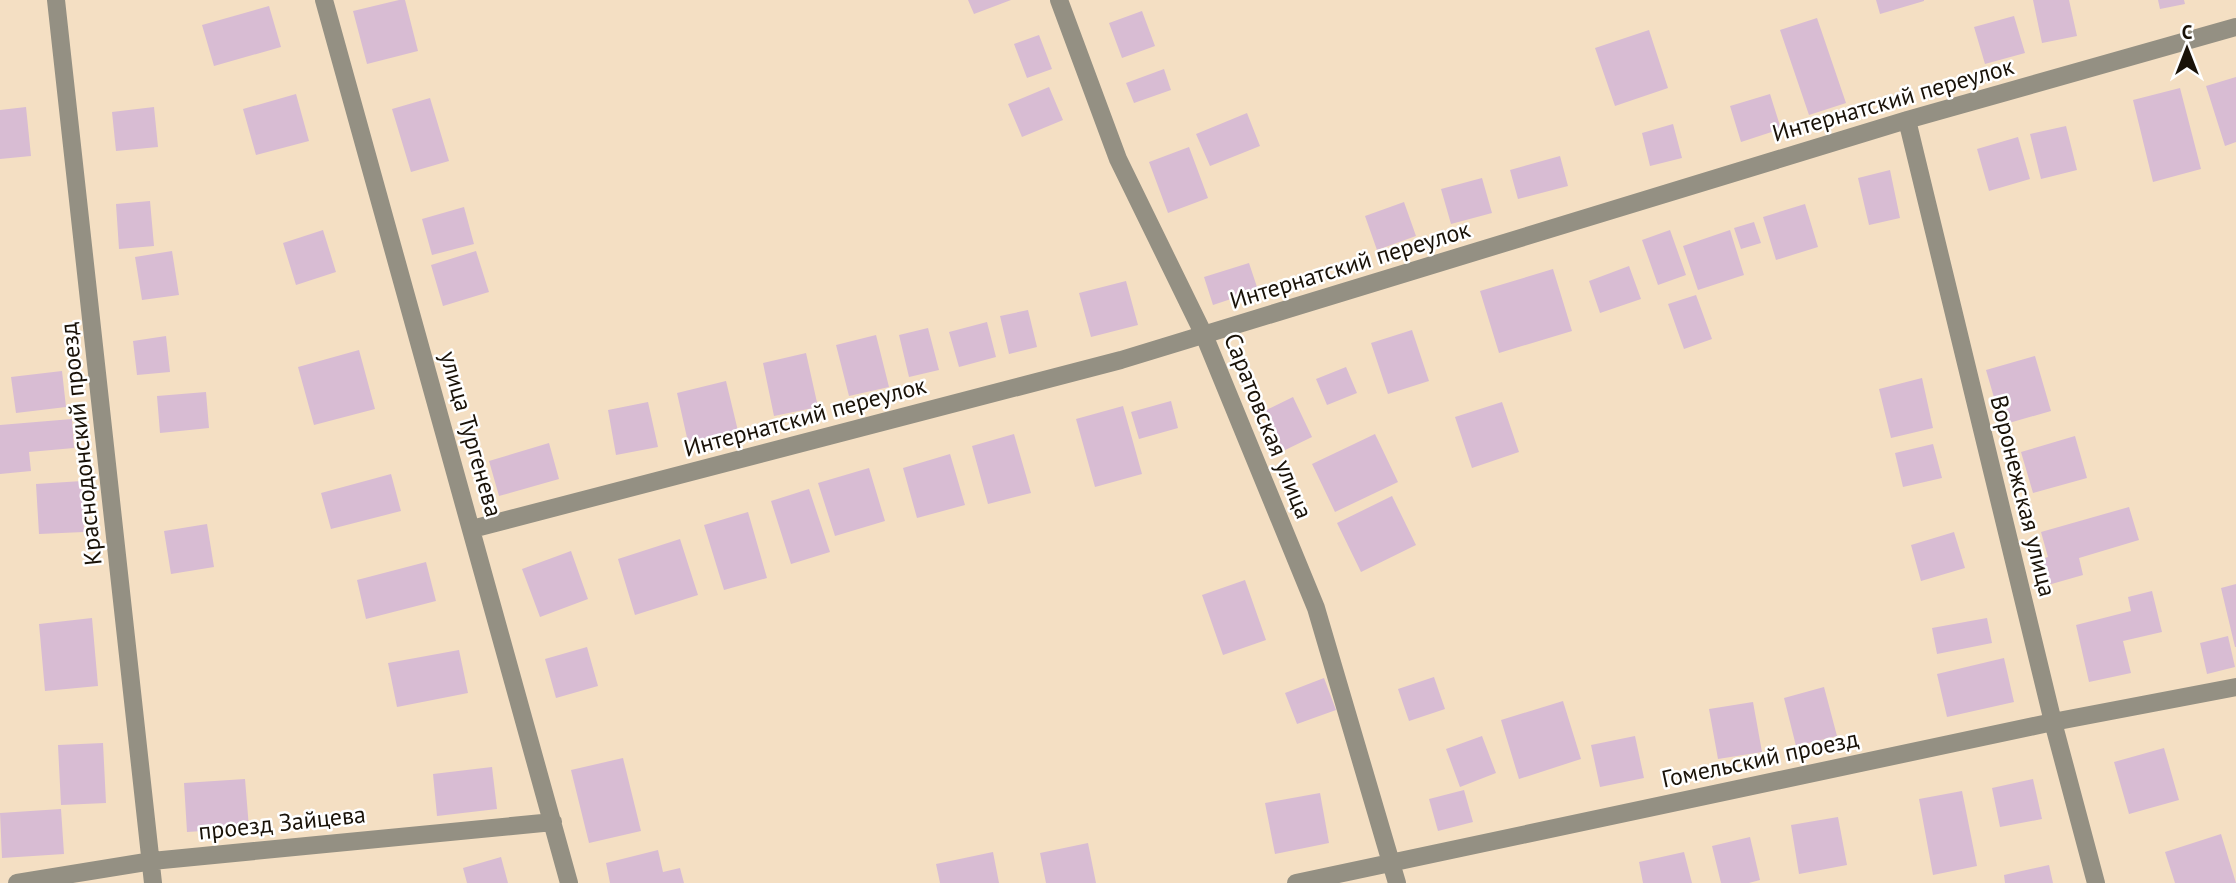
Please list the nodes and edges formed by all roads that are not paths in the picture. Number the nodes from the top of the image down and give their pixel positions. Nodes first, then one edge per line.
1 (56, 0) edge
2 (324, 0) edge
3 (1059, 0) edge
4 (2236, 27) edge
5 (1907, 120) junction
6 (1204, 335) junction
7 (472, 529) junction
8 (2236, 687) edge
9 (2053, 722) junction
10 (553, 822) junction
11 (152, 861) junction
12 (1391, 863) junction
13 (17, 883) edge
14 (153, 883) edge
15 (569, 883) edge
16 (1296, 883) edge
17 (1396, 883) edge
18 (2096, 883) edge

1 - 11 street, Краснодонский проезд
2 - 7 street, улица Тургенева
3 - 6 street, Саратовская улица
4 - 5 street, Интернатский переулок
5 - 6 street, Интернатский переулок
5 - 9 street, Воронежская улица
6 - 7 street, Интернатский переулок
6 - 12 street, Саратовская улица
7 - 10 street, улица Тургенева
8 - 9 street, Гомельский проезд
9 - 12 street, Гомельский проезд
9 - 18 street, Воронежская улица
10 - 11 street, проезд Зайцева
10 - 15 street, улица Тургенева
11 - 13 street, проезд Зайцева
11 - 14 street, Краснодонский проезд
12 - 16 street, Гомельский проезд
12 - 17 street, Саратовская улица

